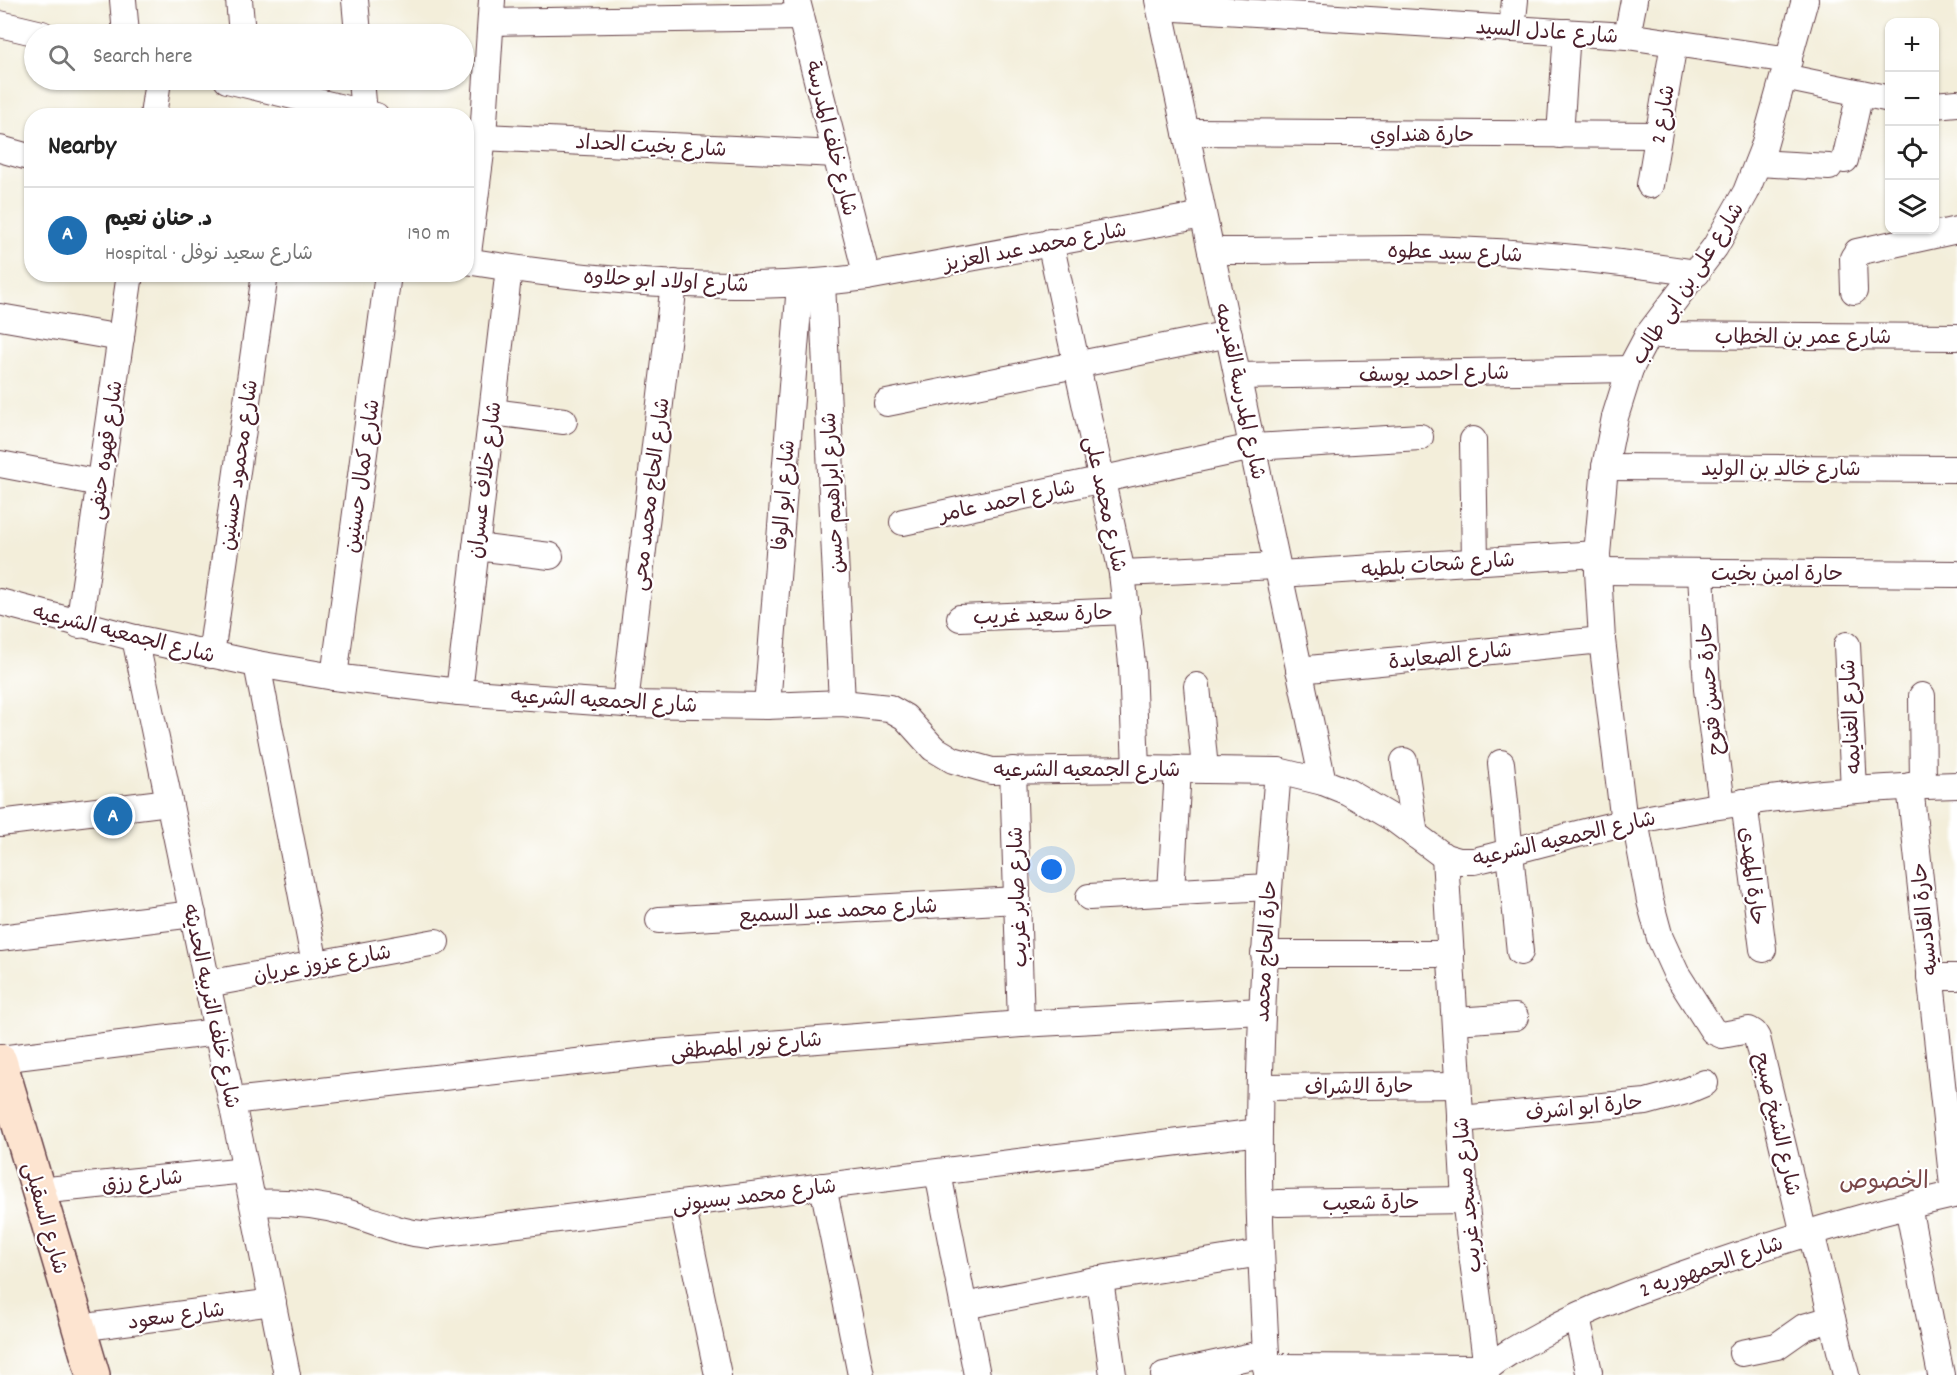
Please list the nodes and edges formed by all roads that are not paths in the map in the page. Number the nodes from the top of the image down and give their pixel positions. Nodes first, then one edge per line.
1 (123, 0) edge
2 (239, 0) edge
3 (355, 0) edge
4 (1515, 0) edge
5 (1634, 0) edge
6 (1805, 0) edge
7 (1159, 3) edge
8 (1257, 6) edge
9 (798, 8) edge
10 (1380, 10) edge
11 (492, 11) edge
12 (0, 24) edge
13 (125, 24) edge
14 (241, 24) edge
15 (357, 24) edge
16 (1512, 29) junction
17 (24, 30) edge
18 (1566, 32) junction
19 (1627, 36) junction
20 (1674, 43) junction
21 (1786, 69) junction
22 (157, 90) edge
23 (275, 90) edge
24 (364, 90) edge
25 (1860, 93) junction
26 (1885, 98) edge
27 (1957, 103) edge
28 (1939, 105) edge
29 (154, 108) edge
30 (346, 108) edge
31 (368, 108) edge
32 (1186, 132) junction
33 (1560, 135) junction
34 (1658, 135) junction
35 (475, 136) edge
36 (0, 149) edge
37 (474, 152) edge
38 (836, 154) junction
39 (24, 156) edge
40 (1758, 163) junction
41 (1650, 185) dead end
42 (1203, 214) junction
43 (1957, 230) edge
44 (1050, 242) junction
45 (1211, 251) junction
46 (474, 262) edge
47 (509, 268) junction
48 (1697, 273) junction
49 (867, 277) junction
50 (129, 282) edge
51 (264, 282) edge
52 (387, 282) edge
53 (674, 283) junction
54 (811, 283) junction
55 (1854, 291) dead end
56 (0, 317) edge
57 (1229, 334) junction
58 (1648, 335) junction
59 (1957, 337) edge
60 (121, 338) junction
61 (1077, 366) junction
62 (1630, 369) junction
63 (1238, 376) junction
64 (887, 403) dead end
65 (493, 412) junction
66 (564, 421) dead end
67 (1420, 437) dead end
68 (1473, 440) dead end
69 (1253, 447) junction
70 (0, 464) edge
71 (1605, 466) junction
72 (1957, 469) edge
73 (1101, 481) junction
74 (100, 483) junction
75 (903, 522) dead end
76 (476, 547) junction
77 (550, 556) dead end
78 (1475, 562) junction
79 (1597, 563) junction
80 (1278, 570) junction
81 (1122, 573) junction
82 (1701, 573) junction
83 (1957, 574) edge
84 (0, 602) edge
85 (1127, 611) junction
86 (960, 618) dead end
87 (79, 625) junction
88 (135, 638) junction
89 (1602, 640) junction
90 (1847, 645) dead end
91 (211, 655) junction
92 (257, 664) junction
93 (1299, 669) junction
94 (334, 677) junction
95 (1197, 686) dead end
96 (459, 692) junction
97 (1922, 696) dead end
98 (842, 703) junction
99 (625, 704) junction
100 (767, 706) junction
101 (1404, 761) dead end
102 (1501, 763) dead end
103 (1136, 769) junction
104 (1178, 769) junction
105 (1205, 769) junction
106 (1013, 770) junction
107 (1278, 771) junction
108 (1323, 782) junction
109 (1957, 785) edge
110 (1917, 786) junction
111 (1854, 790) junction
112 (169, 802) junction
113 (1733, 803) junction
114 (1630, 822) junction
115 (0, 823) edge
116 (1415, 836) junction
117 (1511, 852) junction
118 (1445, 857) junction
119 (1268, 887) junction
120 (1171, 892) junction
121 (1089, 897) dead end
122 (1017, 900) junction
123 (193, 914) junction
124 (658, 920) dead end
125 (0, 939) edge
126 (436, 942) dead end
127 (1763, 949) dead end
128 (1520, 952) dead end
129 (1264, 954) junction
130 (1451, 954) junction
131 (315, 964) junction
132 (1930, 977) junction
133 (1957, 977) edge
134 (207, 984) junction
135 (1261, 1011) junction
136 (1515, 1014) dead end
137 (1455, 1021) junction
138 (1021, 1024) junction
139 (218, 1032) junction
140 (0, 1060) edge
141 (1705, 1083) dead end
142 (1458, 1085) junction
143 (1260, 1087) junction
144 (232, 1101) junction
145 (1460, 1119) junction
146 (1259, 1132) junction
147 (246, 1170) junction
148 (938, 1173) junction
149 (823, 1186) junction
150 (38, 1191) junction
151 (1956, 1194) edge
152 (1465, 1200) junction
153 (253, 1203) junction
154 (1278, 1203) dead end
155 (682, 1204) junction
156 (1908, 1206) junction
157 (1807, 1233) junction
158 (1261, 1253) junction
159 (1101, 1279) junction
160 (273, 1302) junction
161 (964, 1306) junction
162 (1577, 1317) junction
163 (1832, 1319) junction
164 (79, 1328) junction
165 (1742, 1353) dead end
166 (1266, 1365) edge
167 (1483, 1371) edge
168 (1589, 1372) dead end
169 (1938, 1374) edge
170 (93, 1375) edge
171 (287, 1375) edge
172 (718, 1375) edge
173 (861, 1375) edge
174 (977, 1375) edge
175 (1113, 1375) edge
176 (1164, 1375) edge
177 (1845, 1375) edge

1 - 13 street
2 - 14 street
3 - 15 street
4 - 16 street
5 - 19 street
6 - 21 street, شارع على بن ابى طالب
7 - 8 street, شارع عادل السيد
7 - 32 street, شارع المدرسة القديمه
8 - 10 street, شارع عادل السيد
9 - 11 street
9 - 38 street, شارع خلف المدرسة
10 - 16 street, شارع عادل السيد
11 - 35 street
12 - 17 street
16 - 18 street, شارع عادل السيد
18 - 19 street, شارع عادل السيد
18 - 33 street
19 - 20 street, شارع عادل السيد
20 - 21 street, شارع عادل السيد
20 - 34 street, شارع 2
21 - 25 street, شارع عادل السيد
21 - 40 street, شارع على بن ابى طالب
22 - 29 street
23 - 30 street
24 - 31 street
25 - 26 street, شارع عادل السيد
25 - 40 street
27 - 28 street
32 - 33 street, حارة هنداوي
32 - 42 street, شارع المدرسة القديمه
33 - 34 street, حارة هنداوي
34 - 41 street, شارع 2
35 - 37 street
35 - 38 street, شارع بخيت الحداد
36 - 39 street
38 - 49 street, شارع خلف المدرسة
40 - 48 street, شارع على بن ابى طالب
42 - 44 street, شارع محمد عبد العزيز
42 - 45 street, شارع المدرسة القديمه
43 - 55 street
44 - 49 street, شارع محمد عبد العزيز
44 - 61 street, شارع محمد على
45 - 48 street, شارع سيد عطوه
45 - 57 street, شارع المدرسة القديمه
46 - 47 street, شارع اولاد ابو حلاوه
47 - 53 street, شارع اولاد ابو حلاوه
47 - 65 street, شارع خلاف عسران
48 - 58 street, شارع على بن ابى طالب
49 - 54 street, شارع اولاد ابو حلاوه
50 - 60 street, شارع قهوه حنفى
51 - 91 street, شارع محمود حسنين
52 - 94 street, شارع كمال حسنين
53 - 54 street, شارع اولاد ابو حلاوه
53 - 99 street, شارع الحاج محمد محى
54 - 98 street, شارع ابراهيم حسن
54 - 100 street, شارع ابو الوفا
56 - 60 street
57 - 61 street
57 - 63 street, شارع المدرسة القديمه
58 - 59 street, شارع عمر بن الخطاب
58 - 62 street, شارع على بن ابى طالب
60 - 74 street, شارع قهوه حنفى
61 - 64 street
61 - 73 street, شارع محمد على
62 - 63 street, شارع احمد يوسف
62 - 71 street, شارع على بن ابى طالب
63 - 69 street, شارع المدرسة القديمه
65 - 66 street
65 - 76 street, شارع خلاف عسران
67 - 69 street, شارع احمد عامر
68 - 78 street
69 - 73 street, شارع احمد عامر
69 - 80 street, شارع المدرسة القديمه
70 - 74 street
71 - 72 street, شارع خالد بن الوليد
71 - 79 street, شارع على بن ابى طالب
73 - 75 street, شارع احمد عامر
73 - 81 street, شارع محمد على
74 - 87 street, شارع قهوه حنفى
76 - 77 street
76 - 96 street, شارع خلاف عسران
78 - 79 street, شارع شحات بلطيه
78 - 80 street, شارع شحات بلطيه
79 - 82 street, حارة امين بخيت
79 - 89 street, شارع على بن ابى طالب
80 - 81 street, شارع شحات بلطيه
80 - 93 street, شارع المدرسة القديمه
81 - 85 street, شارع محمد على
82 - 83 street, حارة امين بخيت
82 - 113 street, حارة حسن فتوح
84 - 87 street, شارع الجمعيه الشرعيه
85 - 86 street, حارة سعيد غريب
85 - 103 street, شارع محمد على
87 - 88 street, شارع الجمعيه الشرعيه
88 - 91 street, شارع الجمعيه الشرعيه
88 - 112 street, شارع خلف التربيه الحديثه
89 - 93 street, شارع الصعايدة
89 - 114 street, شارع على بن ابى طالب
90 - 111 street, شارع الغنايمه
91 - 92 street, شارع الجمعيه الشرعيه
92 - 94 street, شارع الجمعيه الشرعيه
92 - 131 street
93 - 108 street, شارع المدرسة القديمه
94 - 96 street, شارع الجمعيه الشرعيه
95 - 105 street
96 - 99 street, شارع الجمعيه الشرعيه
97 - 110 street, حارة القادسيه
98 - 100 street, شارع الجمعيه الشرعيه
98 - 106 street, شارع الجمعيه الشرعيه
99 - 100 street, شارع الجمعيه الشرعيه
101 - 116 street
102 - 117 street
103 - 104 street, شارع الجمعيه الشرعيه
103 - 106 street, شارع الجمعيه الشرعيه
104 - 105 street, شارع الجمعيه الشرعيه
104 - 120 street
105 - 107 street, شارع الجمعيه الشرعيه
106 - 122 street, شارع صابر غريب
107 - 108 street, شارع الجمعيه الشرعيه
107 - 119 street, حارة الحاج محمد
108 - 116 street, شارع الجمعيه الشرعيه
109 - 110 street, شارع الجمعيه الشرعيه
110 - 111 street, شارع الجمعيه الشرعيه
110 - 132 street, حارة القادسيه
111 - 113 street, شارع الجمعيه الشرعيه
112 - 115 street
112 - 123 street, شارع خلف التربيه الحديثه
113 - 114 street, شارع الجمعيه الشرعيه
113 - 127 street, حارة المهدى
114 - 117 street, شارع الجمعيه الشرعيه
114 - 157 street, شارع الشيخ صبيح
116 - 118 street, شارع الجمعيه الشرعيه
117 - 118 street, شارع الجمعيه الشرعيه
117 - 128 street
118 - 130 street, شارع مسجد غريب
119 - 120 street
119 - 129 street, حارة الحاج محمد
120 - 121 street
122 - 124 street, شارع محمد عبد السميع
122 - 138 street, شارع صابر غريب
123 - 125 street
123 - 134 street, شارع خلف التربيه الحديثه
126 - 131 street, شارع عزوز عريان
129 - 130 street
129 - 135 street, حارة الحاج محمد
130 - 137 street, شارع مسجد غريب
131 - 134 street, شارع عزوز عريان
132 - 133 street
132 - 151 street, حارة القادسيه
134 - 139 street, شارع خلف التربيه الحديثه
135 - 138 street, شارع نور المصطفى
135 - 143 street, حارة الحاج محمد
136 - 137 street
137 - 142 street, شارع مسجد غريب
138 - 144 street, شارع نور المصطفى
139 - 140 street
139 - 144 street, شارع خلف التربيه الحديثه
140 - 150 street, شارع السقيلى
141 - 145 street, حارة ابو اشرف
142 - 143 street, حارة الاشراف
142 - 145 street, شارع مسجد غريب
143 - 146 street, حارة الحاج محمد
144 - 147 street, شارع خلف التربيه الحديثه
145 - 152 street, شارع مسجد غريب
146 - 148 street, شارع محمد بسيونى
146 - 158 street, حارة الحاج محمد
147 - 150 street, شارع رزق
147 - 153 street, شارع خلف التربيه الحديثه
148 - 149 street, شارع محمد بسيونى
148 - 161 street
149 - 155 street, شارع محمد بسيونى
149 - 173 street
150 - 164 street, شارع السقيلى
151 - 156 street, شارع الجمهوريه 2
152 - 154 street, حارة شعيب
152 - 167 street, شارع مسجد غريب
153 - 155 street, شارع محمد بسيونى
153 - 160 street, شارع خلف التربيه الحديثه
155 - 172 street
156 - 157 street, شارع الجمهوريه 2
156 - 169 street
157 - 162 street, شارع الجمهوريه 2
157 - 163 street, شارع الشيخ صبيح
158 - 159 street
158 - 166 street, حارة الحاج محمد
159 - 161 street
159 - 175 street
160 - 164 street, شارع سعود
160 - 171 street, شارع خلف التربيه الحديثه
161 - 174 street
162 - 167 street, شارع الجمهوريه 2
162 - 168 street
163 - 165 street
163 - 177 street, شارع الشيخ صبيح
164 - 170 street, شارع السقيلى
166 - 167 street
166 - 176 street

